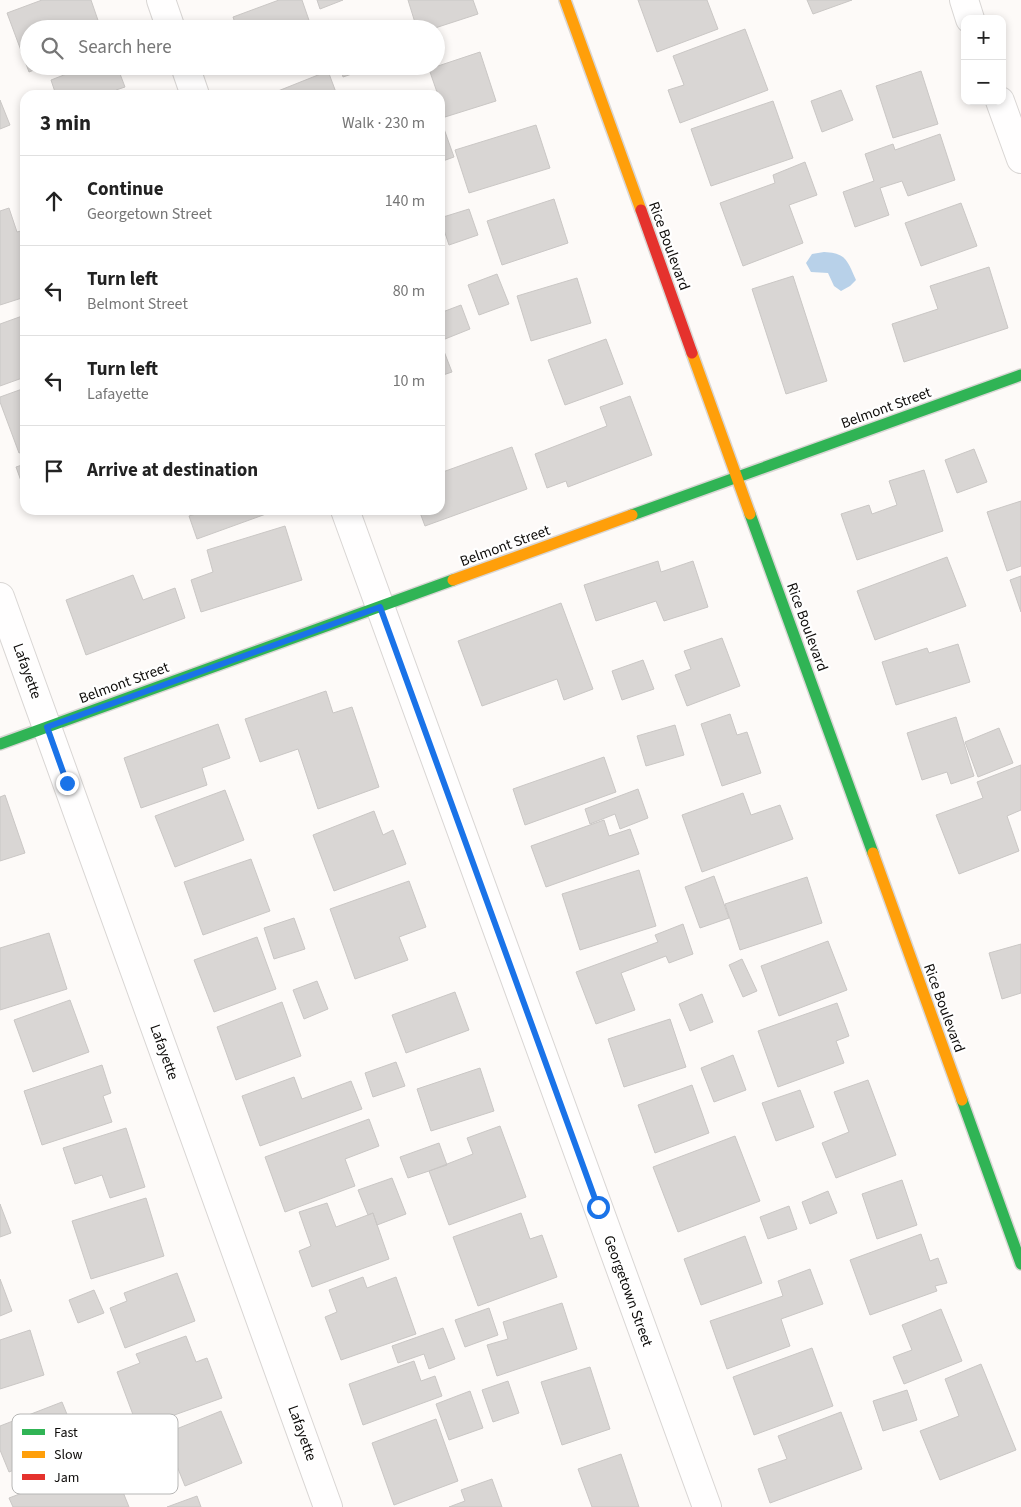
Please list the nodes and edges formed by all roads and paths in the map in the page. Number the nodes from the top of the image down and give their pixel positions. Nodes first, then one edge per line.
1 (161, 0) edge
2 (565, 0) edge
3 (964, 0) edge
4 (969, 15) edge
5 (169, 20) edge
6 (188, 75) edge
7 (194, 90) edge
8 (1001, 105) edge
9 (1021, 159) edge
10 (1021, 376) edge
11 (737, 478) junction
12 (348, 515) edge
13 (0, 597) edge
14 (380, 607) junction
15 (47, 727) junction
16 (0, 744) edge
17 (1021, 1264) edge
18 (328, 1507) edge
19 (707, 1507) edge

1 - 5 street
2 - 11 main road, Rice Boulevard
3 - 4 street
6 - 7 street
8 - 9 street
10 - 11 main road, Belmont Street
11 - 14 main road, Belmont Street
11 - 17 main road, Rice Boulevard
12 - 14 street, Georgetown Street
13 - 15 street, Lafayette
14 - 15 main road, Belmont Street
14 - 19 street, Georgetown Street
15 - 16 main road, Belmont Street
15 - 18 street, Lafayette

